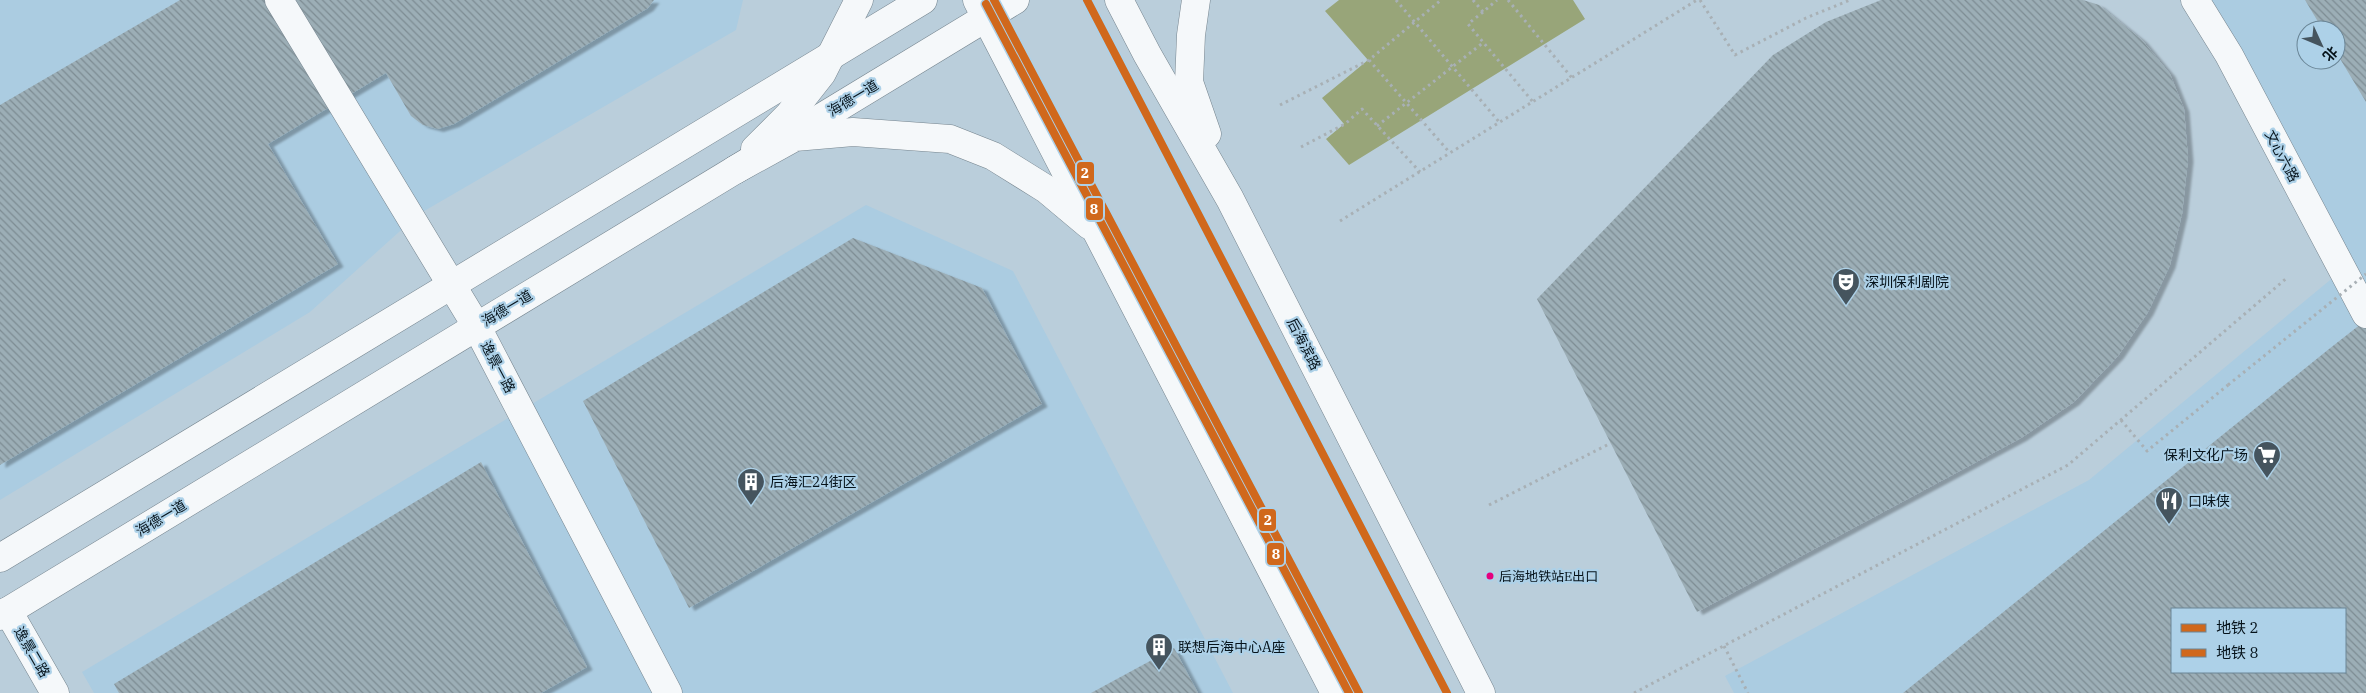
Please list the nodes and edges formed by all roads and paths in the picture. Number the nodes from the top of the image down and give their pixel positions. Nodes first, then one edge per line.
1 (279, 0) edge
2 (859, 0) edge
3 (922, 0) edge
4 (1015, 0) edge
5 (1119, 0) edge
6 (1196, 0) edge
7 (1396, 0) edge
8 (1441, 0) edge
9 (1473, 0) edge
10 (1497, 0) edge
11 (1508, 0) edge
12 (1699, 0) edge
13 (1850, 0) edge
14 (2195, 0) edge
15 (981, 9) edge
16 (1483, 12) junction
17 (1414, 21) junction
18 (1484, 42) junction
19 (830, 56) junction
20 (1369, 60) junction
21 (1453, 67) junction
22 (1572, 78) junction
23 (1533, 102) junction
24 (1406, 103) junction
25 (1280, 105) dead end
26 (1500, 123) junction
27 (1378, 126) junction
28 (1301, 147) dead end
29 (1450, 154) junction
30 (735, 170) junction
31 (1420, 172) junction
32 (1230, 199) junction
33 (1340, 221) dead end
34 (1099, 233) junction
35 (2366, 274) edge
36 (2288, 277) dead end
37 (452, 285) junction
38 (2366, 314) edge
39 (477, 327) junction
40 (2121, 420) junction
41 (1611, 443) dead end
42 (1489, 505) dead end
43 (0, 558) edge
44 (4, 614) edge
45 (1724, 646) junction
46 (55, 693) edge
47 (668, 693) edge
48 (1335, 693) edge
49 (1481, 693) edge
50 (1634, 693) edge
51 (1748, 693) edge

1 - 37 street, 逸景一路
2 - 19 street
3 - 19 street
4 - 15 street, 海德一道
5 - 32 street, 后海滨路
6 - 32 street
7 - 17 path
8 - 17 path
9 - 16 path
10 - 16 path
11 - 22 path
12 - 13 path
12 - 22 path
14 - 38 street, 文心六路
15 - 30 street, 海德一道
15 - 34 street
16 - 18 path
17 - 20 path
17 - 21 path
18 - 21 path
18 - 23 path
19 - 30 street
19 - 37 street
20 - 24 path
20 - 25 path
21 - 24 path
21 - 26 path
22 - 23 path
23 - 26 path
24 - 27 path
24 - 29 path
26 - 29 path
27 - 28 path
27 - 31 path
29 - 31 path
30 - 34 street
30 - 39 street, 海德一道
31 - 33 path
32 - 49 street, 后海滨路
34 - 48 street
35 - 40 path, bridge
36 - 40 path
37 - 39 street, 逸景一路
37 - 43 street
39 - 44 street, 海德一道
39 - 47 street, 逸景一路
40 - 45 path
41 - 42 path
44 - 46 street, 逸景二路
45 - 50 path
45 - 51 path

